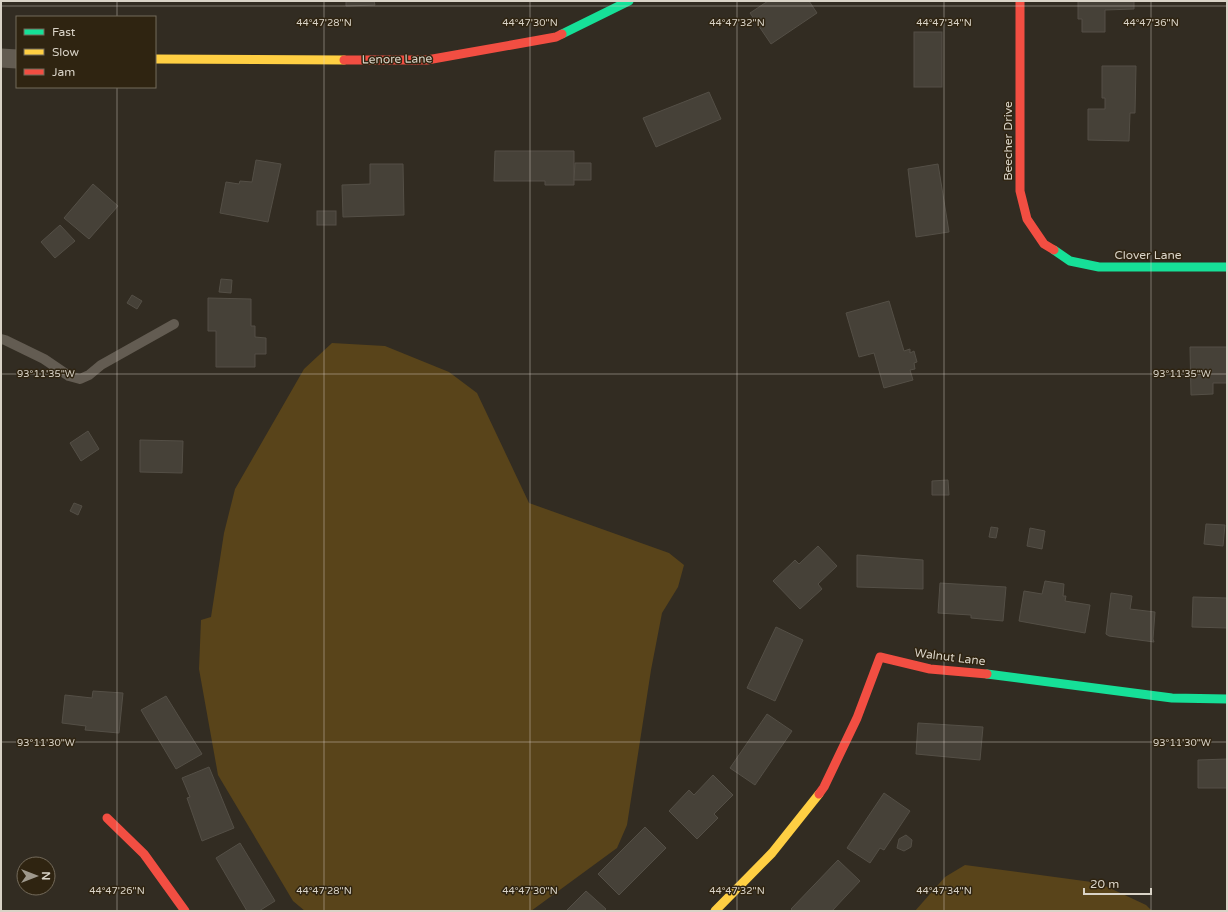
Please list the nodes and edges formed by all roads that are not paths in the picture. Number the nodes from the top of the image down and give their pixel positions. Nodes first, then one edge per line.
1 (629, 1) edge
2 (1020, 1) edge
3 (1, 58) edge
4 (16, 58) edge
5 (156, 59) edge
6 (1070, 261) joint
7 (1227, 267) edge
8 (174, 324) dead end
9 (1, 339) edge
10 (1227, 699) edge
11 (107, 818) dead end
12 (185, 911) edge
13 (715, 911) edge

1 - 5 street, Lenore Lane
2 - 6 street, Beecher Drive
3 - 4 street
6 - 7 street, Clover Lane
8 - 9 lane
10 - 13 street, Walnut Lane
11 - 12 street

